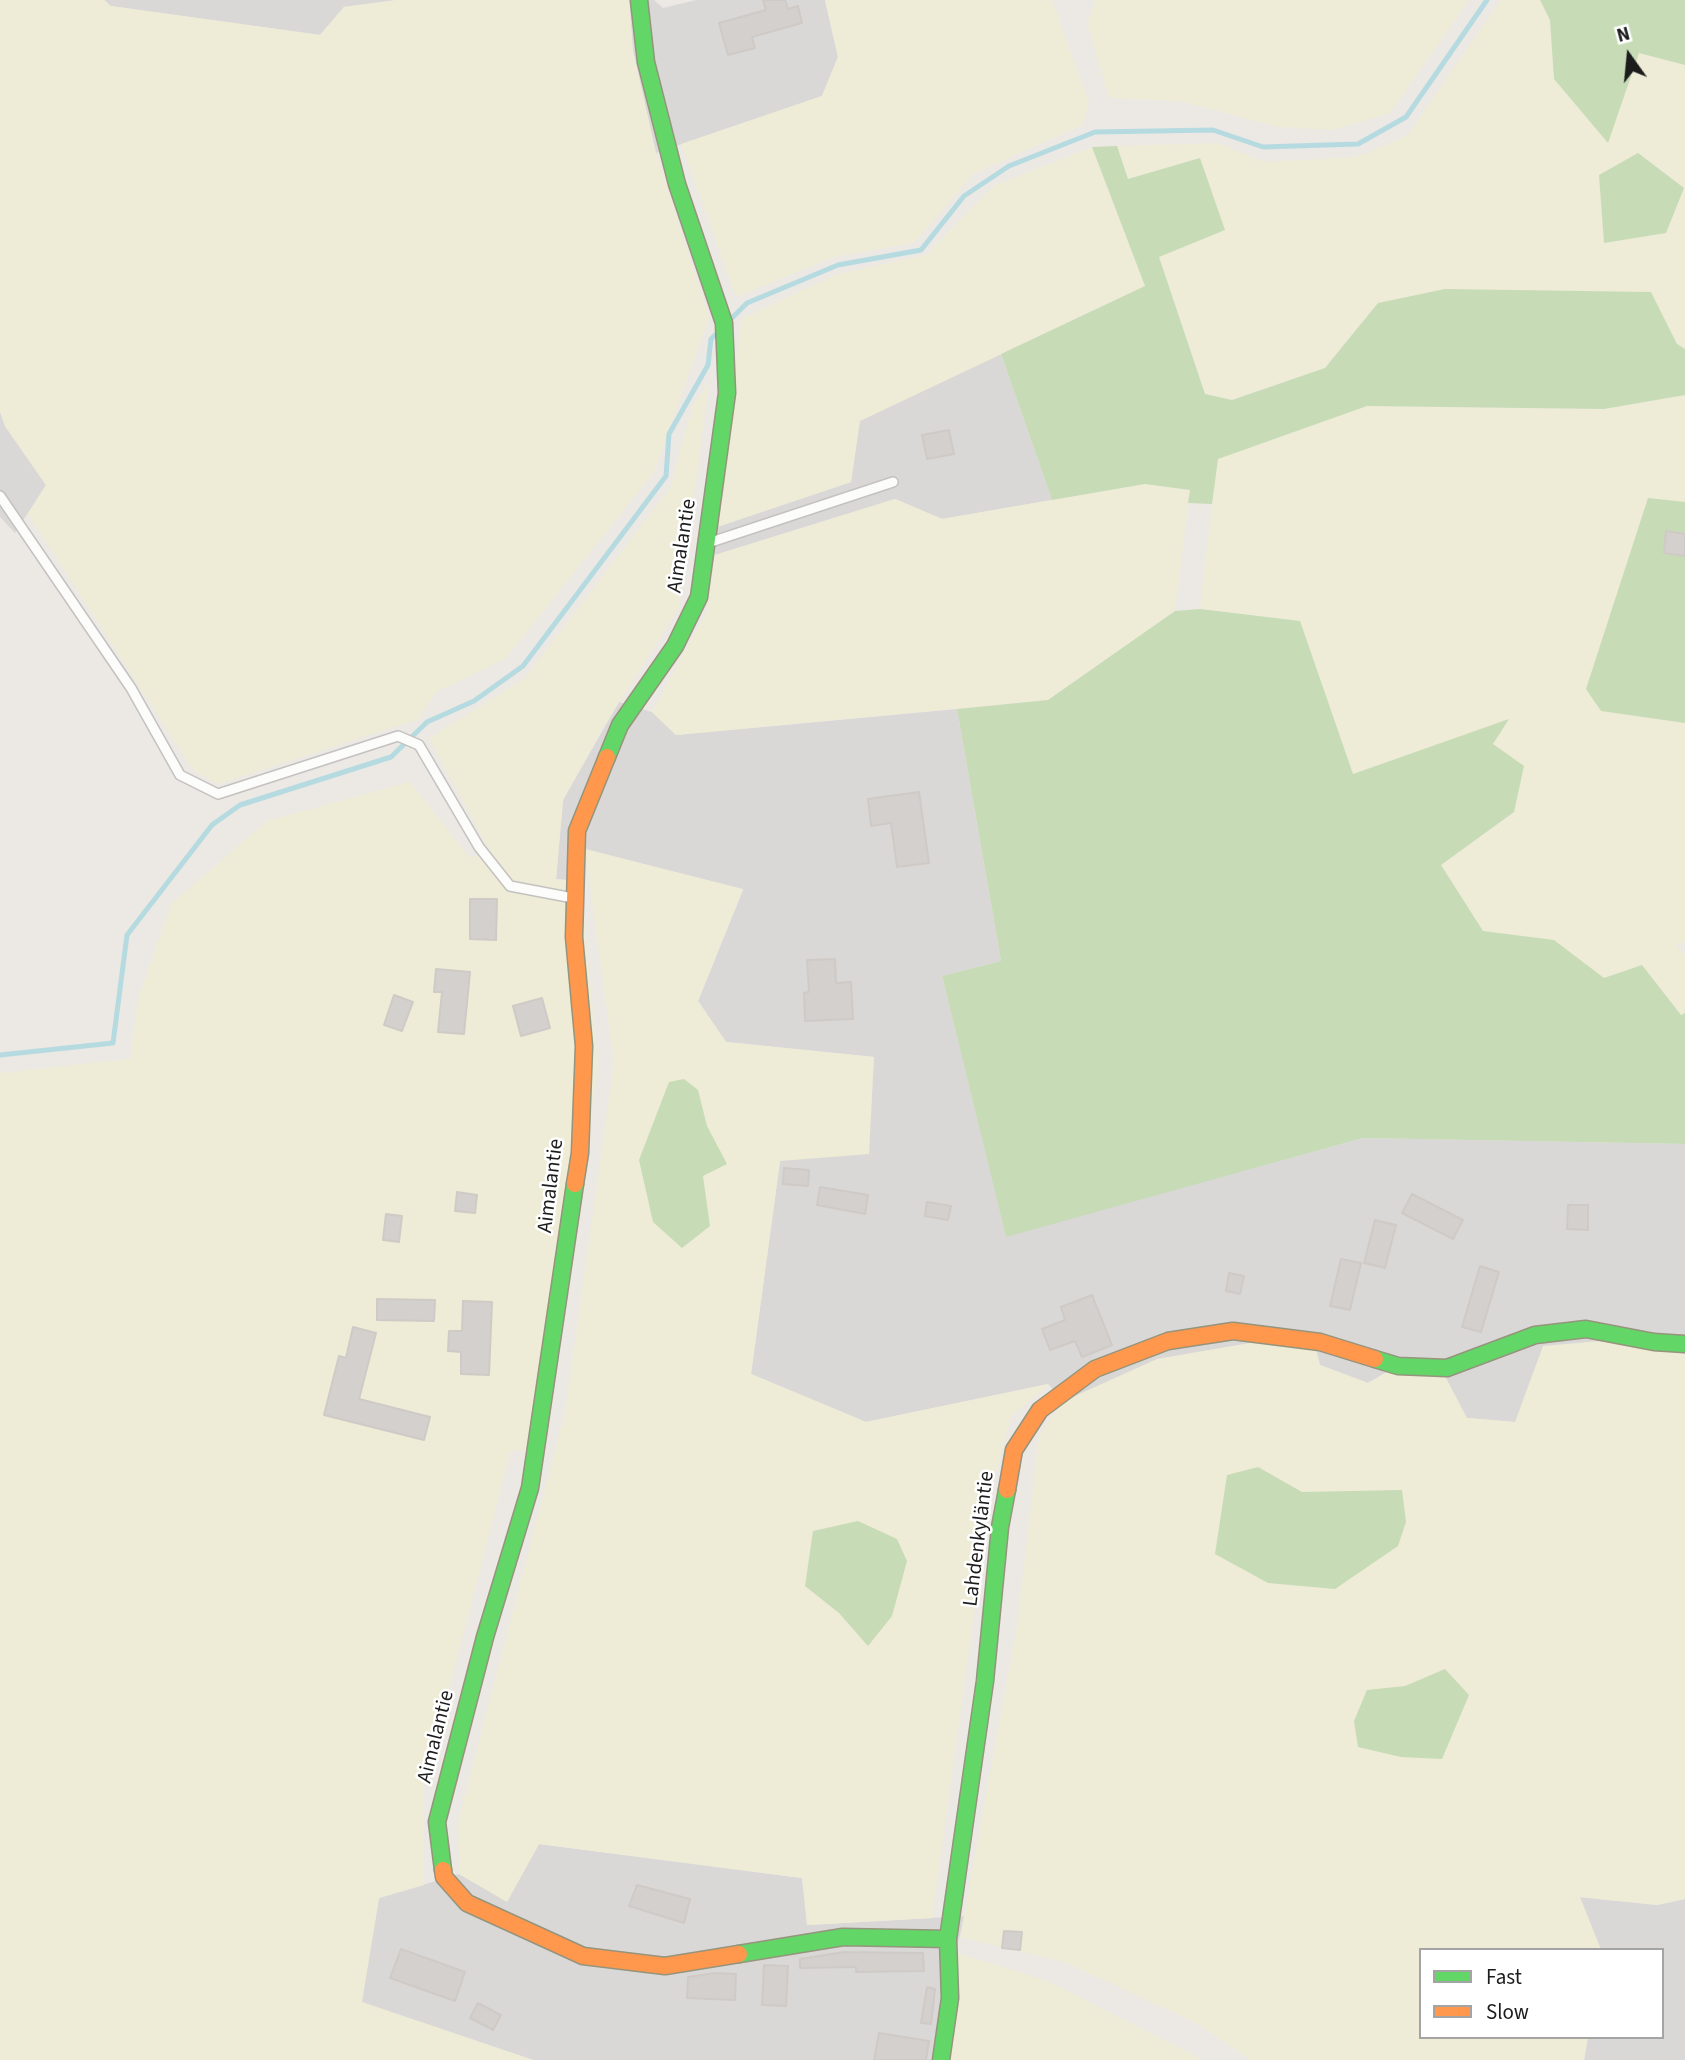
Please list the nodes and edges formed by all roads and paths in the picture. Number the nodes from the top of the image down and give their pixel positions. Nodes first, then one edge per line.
1 (639, 0) edge
2 (893, 482) dead end
3 (0, 496) edge
4 (706, 544) junction
5 (575, 899) junction
6 (1685, 1344) edge
7 (948, 1939) junction
8 (941, 2060) edge

1 - 4 street, Aimalantie
2 - 4 lane
3 - 5 lane
4 - 5 street, Aimalantie
5 - 7 street, Aimalantie
6 - 7 street, Lahdenkyläntie
7 - 8 street, Lahdenkyläntie

